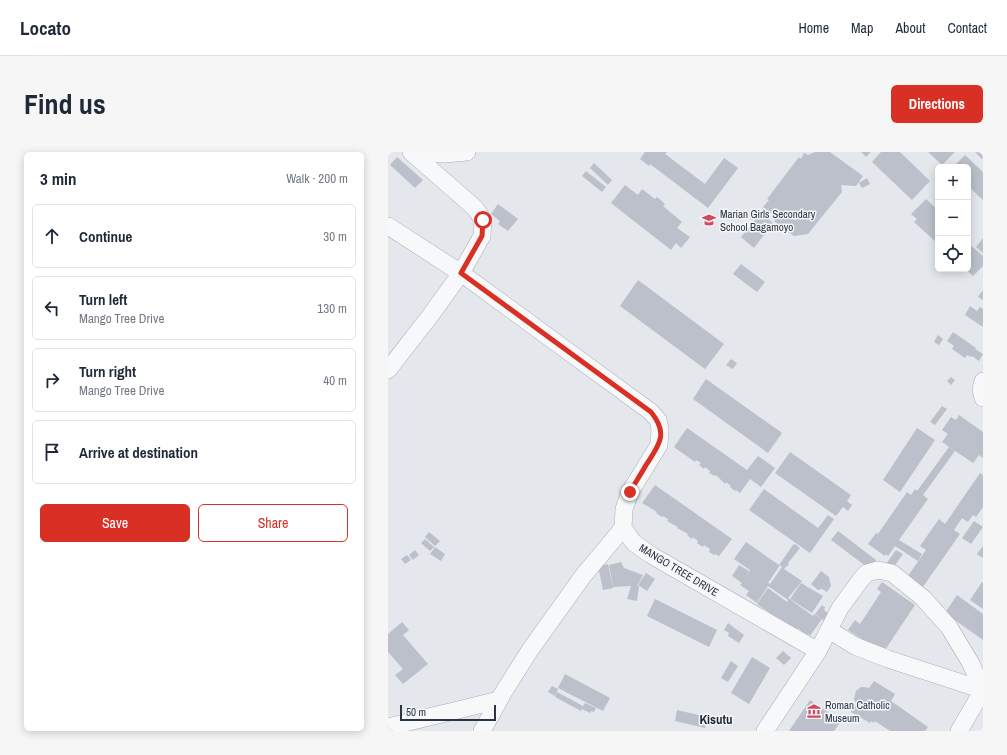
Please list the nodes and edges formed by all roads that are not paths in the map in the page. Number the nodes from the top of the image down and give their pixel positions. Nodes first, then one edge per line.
1 (467, 152) edge
2 (412, 153) edge
3 (388, 226) edge
4 (461, 273) junction
5 (388, 370) edge
6 (983, 381) edge
7 (983, 398) edge
8 (623, 528) junction
9 (829, 630) junction
10 (818, 651) junction
11 (983, 690) edge
12 (499, 700) junction
13 (388, 727) edge
14 (482, 731) edge
15 (765, 731) edge
16 (959, 731) edge

1 - 2 street
2 - 4 street
3 - 4 street
4 - 5 street
4 - 8 street
6 - 7 street
8 - 10 street, MANGO TREE DRIVE
8 - 12 street
9 - 10 street
9 - 11 street
9 - 11 street
10 - 15 street
11 - 16 street
12 - 13 street
12 - 14 street

